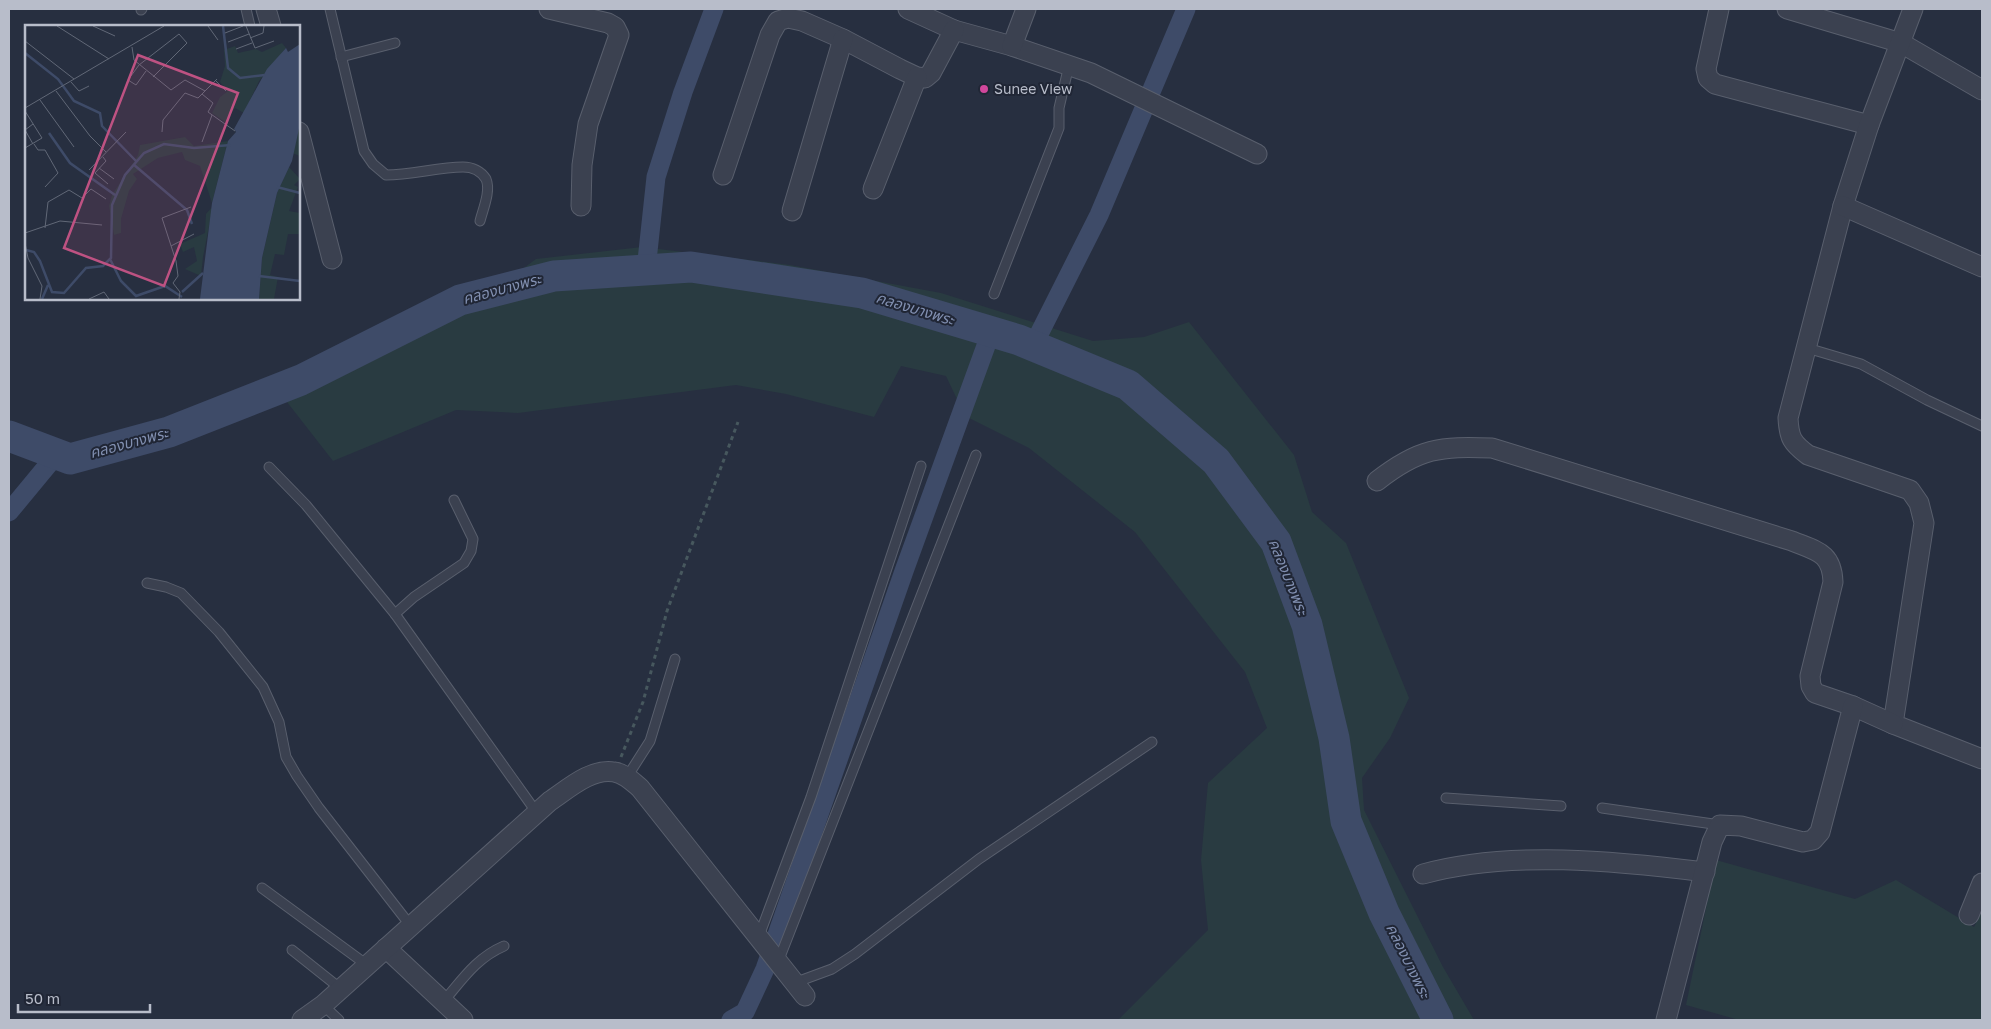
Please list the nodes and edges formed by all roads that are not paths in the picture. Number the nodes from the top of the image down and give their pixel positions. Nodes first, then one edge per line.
1 (246, 9) edge
2 (266, 9) edge
3 (330, 9) edge
4 (549, 9) edge
5 (908, 9) edge
6 (1026, 9) edge
7 (1719, 9) edge
8 (1786, 9) edge
9 (1913, 9) edge
10 (250, 25) edge
11 (271, 25) edge
12 (954, 30) junction
13 (843, 39) junction
14 (395, 43) dead end
15 (1901, 43) junction
16 (1012, 46) junction
17 (341, 57) junction
18 (1069, 65) junction
19 (917, 77) junction
20 (1982, 90) edge
21 (1869, 124) junction
22 (300, 136) edge
23 (1257, 154) dead end
24 (723, 174) dead end
25 (873, 189) dead end
26 (581, 206) dead end
27 (1843, 206) junction
28 (792, 211) dead end
29 (480, 221) dead end
30 (332, 259) dead end
31 (1982, 267) edge
32 (994, 294) dead end
33 (1807, 348) junction
34 (1982, 426) edge
35 (976, 455) dead end
36 (269, 466) dead end
37 (921, 466) dead end
38 (1377, 481) dead end
39 (454, 500) dead end
40 (147, 583) dead end
41 (395, 614) junction
42 (675, 659) dead end
43 (1853, 706) junction
44 (1893, 724) junction
45 (1152, 742) dead end
46 (1982, 759) edge
47 (621, 775) junction
48 (1446, 798) dead end
49 (1561, 806) dead end
50 (1602, 808) dead end
51 (537, 813) junction
52 (1720, 825) junction
53 (1705, 872) junction
54 (1423, 874) dead end
55 (1982, 883) edge
56 (262, 888) dead end
57 (1969, 915) dead end
58 (410, 926) junction
59 (758, 938) junction
60 (504, 946) dead end
61 (386, 948) junction
62 (292, 950) dead end
63 (778, 962) junction
64 (367, 964) junction
65 (341, 989) junction
66 (799, 990) joint
67 (442, 1003) junction
68 (323, 1005) junction
69 (302, 1020) edge
70 (339, 1020) edge
71 (463, 1020) edge
72 (1666, 1020) edge

1 - 10 lane
2 - 11 street
3 - 17 lane
4 - 26 street
5 - 12 street
6 - 16 street
7 - 21 street
8 - 15 street
9 - 15 street
12 - 16 street
12 - 19 street
13 - 19 street
13 - 24 street
13 - 28 street
14 - 17 lane
15 - 20 street
15 - 21 street
16 - 18 street
17 - 29 lane
18 - 23 street
18 - 32 lane
19 - 25 street
21 - 27 street
22 - 30 street
27 - 31 street
27 - 33 street
33 - 34 lane
33 - 44 street
35 - 63 lane
36 - 41 lane
37 - 59 lane
38 - 43 street
39 - 41 lane
40 - 58 lane
41 - 51 lane
42 - 47 lane
43 - 44 street
43 - 52 street
44 - 46 street
45 - 66 lane
47 - 51 street
47 - 59 street
48 - 49 lane
50 - 52 lane
51 - 58 street
52 - 53 street
53 - 54 street
53 - 72 street
55 - 57 street
56 - 64 lane
58 - 61 street
59 - 63 street
60 - 67 lane
61 - 64 street
61 - 67 street
62 - 65 lane
63 - 66 street
64 - 65 street
65 - 68 street
67 - 71 street
68 - 69 street
68 - 70 lane

